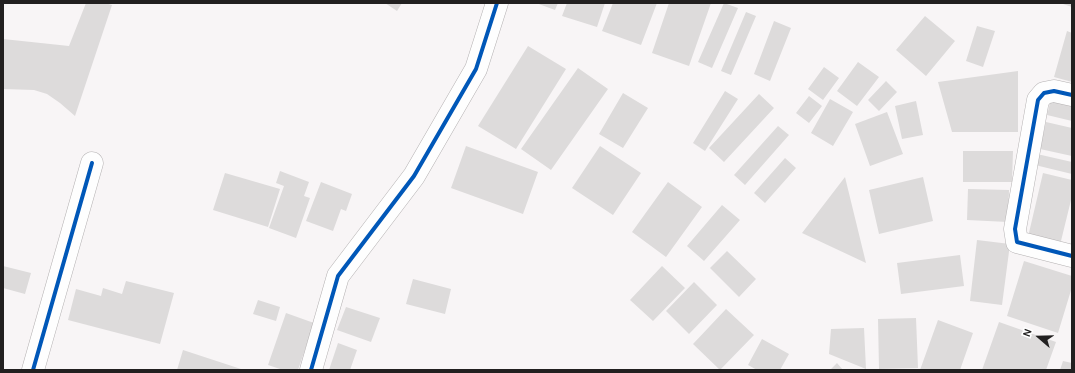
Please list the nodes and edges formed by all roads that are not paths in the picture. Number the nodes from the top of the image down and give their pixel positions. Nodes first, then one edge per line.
1 (497, 3) edge
2 (1072, 95) edge
3 (92, 163) dead end
4 (1072, 256) edge
5 (33, 370) edge
6 (311, 370) edge

1 - 6 street
2 - 4 street
3 - 5 street

